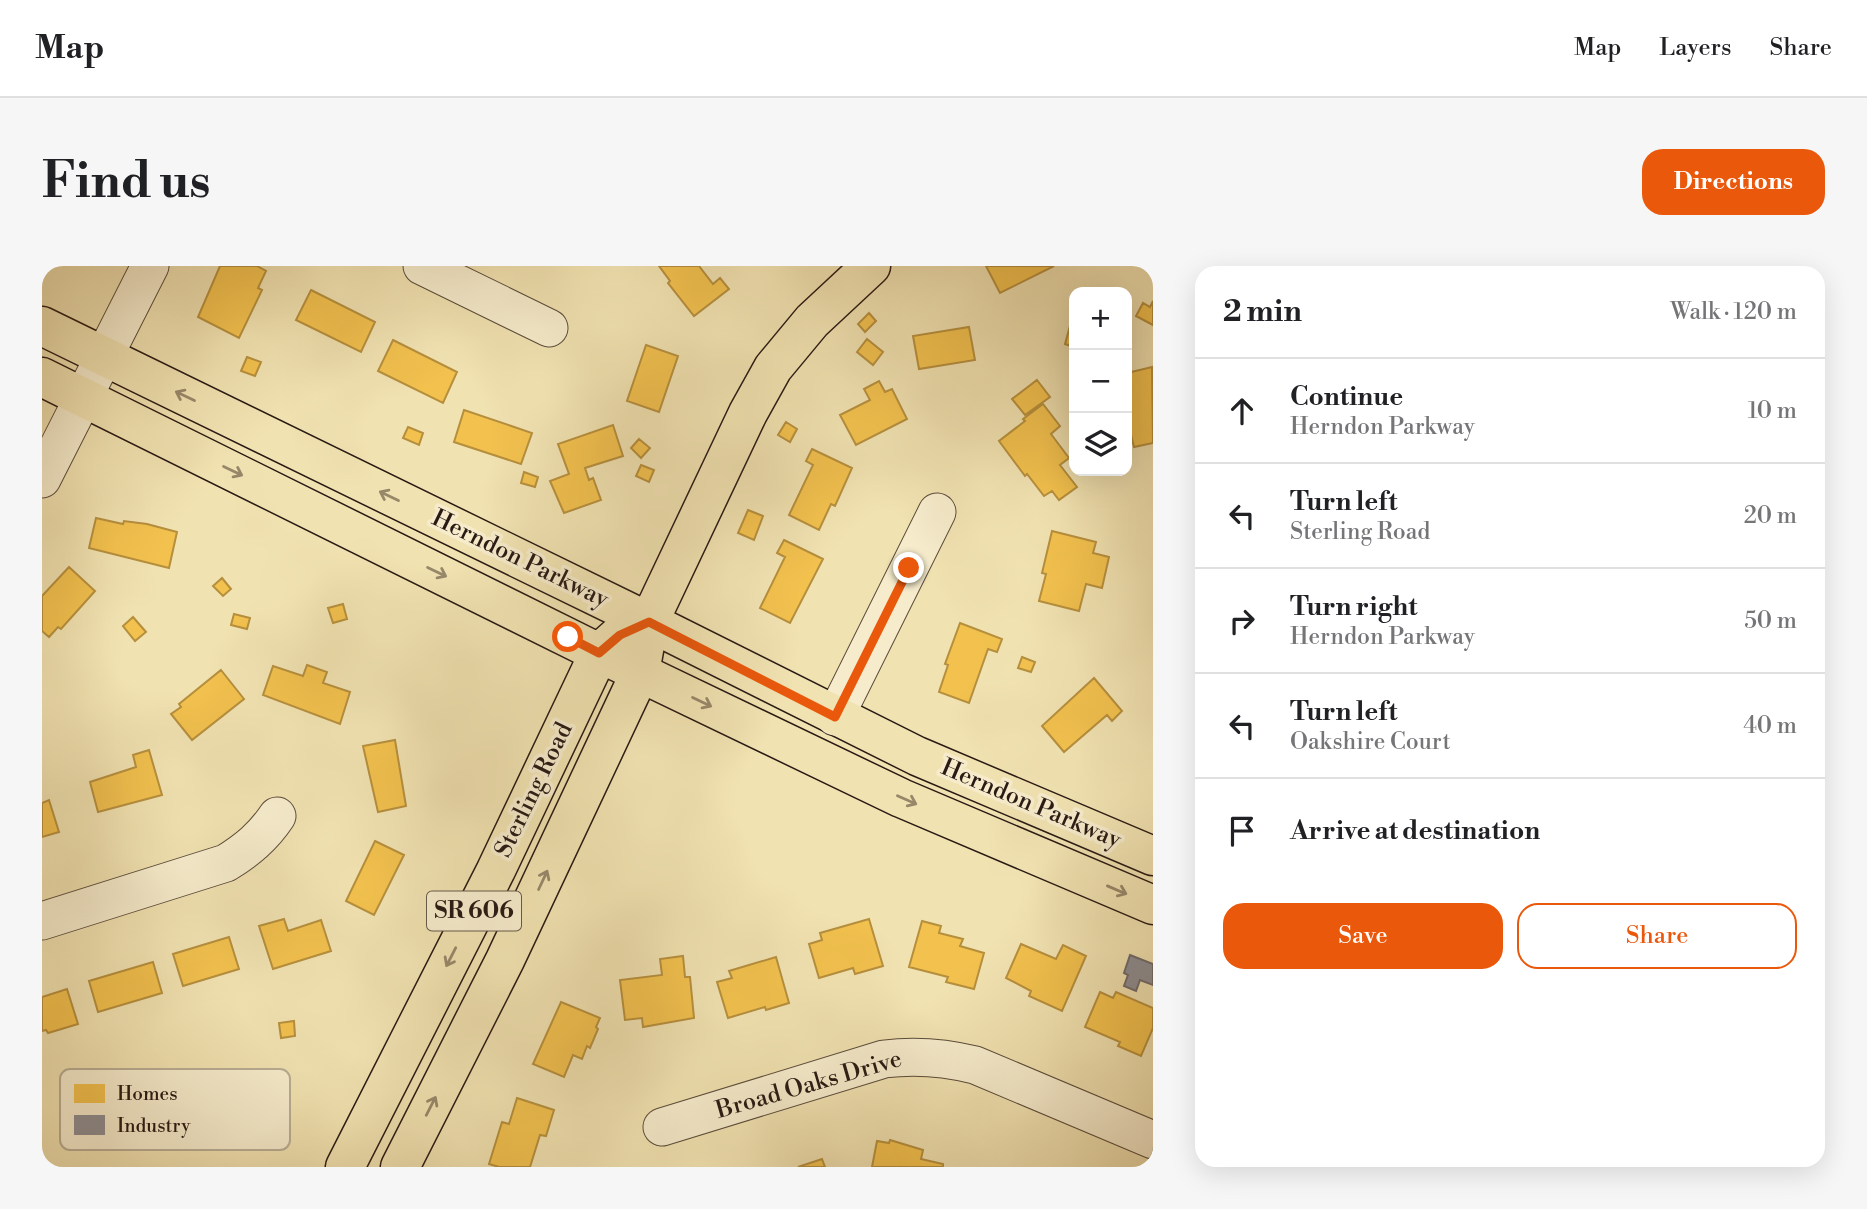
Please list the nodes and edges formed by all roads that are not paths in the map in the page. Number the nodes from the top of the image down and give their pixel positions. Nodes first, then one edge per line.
1 (149, 266) edge
2 (422, 266) edge
3 (871, 266) edge
4 (42, 326) edge
5 (549, 328) dead end
6 (104, 357) junction
7 (42, 377) edge
8 (84, 398) junction
9 (42, 479) edge
10 (937, 512) dead end
11 (649, 622) junction
12 (599, 653) junction
13 (640, 673) junction
14 (835, 717) junction
15 (277, 816) dead end
16 (1153, 856) edge
17 (1153, 905) edge
18 (42, 920) edge
19 (662, 1127) dead end
20 (1153, 1140) edge
21 (345, 1167) edge
22 (400, 1167) edge

1 - 6 street
2 - 5 street
3 - 11 main road, Sterling Road
4 - 6 main road, Herndon Parkway
6 - 8 street
11 -> 6 main road, Herndon Parkway
7 - 8 main road, Herndon Parkway
8 - 9 street
8 -> 12 main road, Herndon Parkway
10 - 14 street
11 - 12 main road, Sterling Road / SR 606
11 - 13 main road, Sterling Road / SR 606
11 - 14 main road, Herndon Parkway
12 - 13 main road, Herndon Parkway
12 -> 21 main road, Sterling Road / SR 606
13 -> 17 main road, Herndon Parkway
22 -> 13 main road, Sterling Road / SR 606
14 - 16 main road, Herndon Parkway
15 - 18 street
19 - 20 street, Broad Oaks Drive

